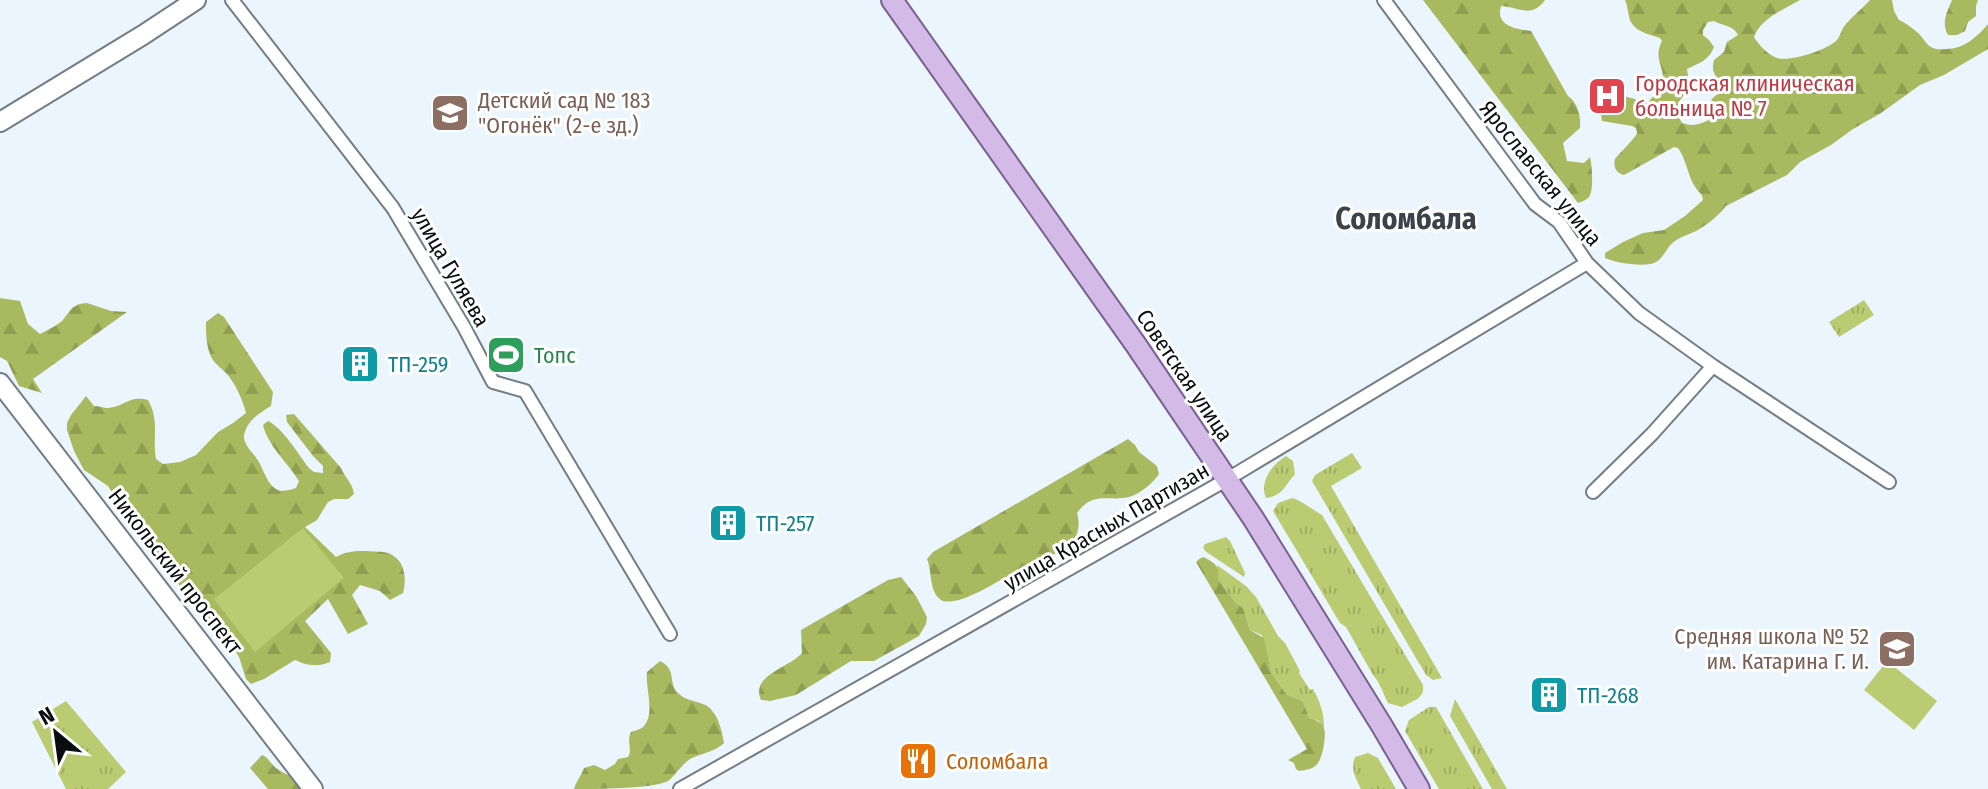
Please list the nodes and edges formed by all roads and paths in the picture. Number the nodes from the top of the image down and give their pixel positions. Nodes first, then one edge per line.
1 (196, 0) edge
2 (232, 0) edge
3 (892, 0) edge
4 (1384, 0) edge
5 (0, 122) edge
6 (1587, 263) junction
7 (1713, 366) junction
8 (0, 383) edge
9 (1226, 480) junction
10 (1889, 482) dead end
11 (1593, 492) dead end
12 (670, 634) dead end
13 (313, 789) edge
14 (680, 789) edge
15 (1419, 789) edge

1 - 5 main road
2 - 12 street, улица Гуляева
3 - 9 main road, Советская улица
4 - 6 street, Ярославская улица
6 - 7 street, Ярославская улица
6 - 9 street, улица Красных Партизан
7 - 10 street, Ярославская улица
7 - 11 street
8 - 13 main road, Никольский проспект
9 - 14 street, улица Красных Партизан
9 - 15 main road, Советская улица

